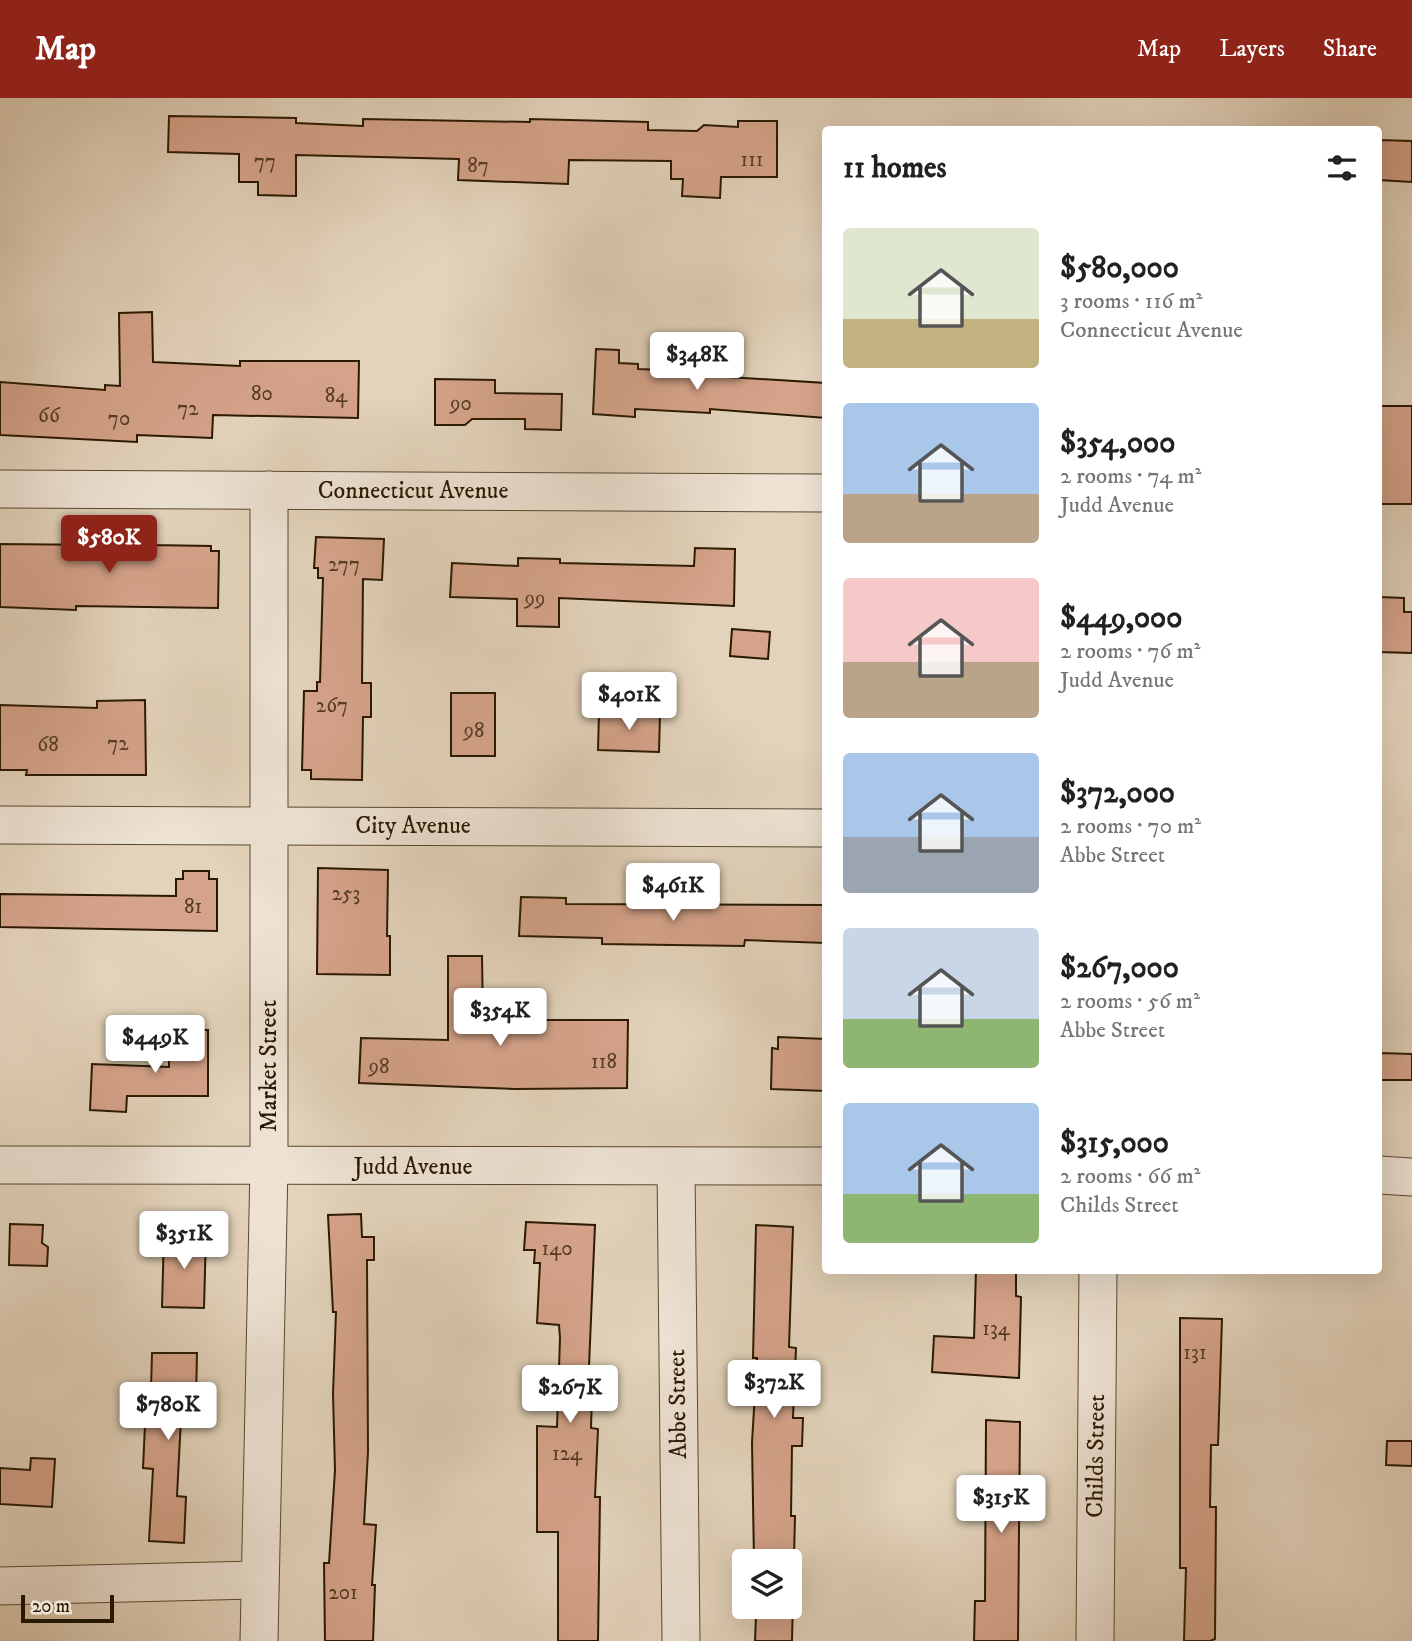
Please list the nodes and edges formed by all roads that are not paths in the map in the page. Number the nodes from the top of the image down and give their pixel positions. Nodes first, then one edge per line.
1 (0, 489) edge
2 (269, 491) junction
3 (822, 493) edge
4 (0, 825) edge
5 (268, 825) junction
6 (822, 828) edge
7 (0, 1165) edge
8 (269, 1166) junction
9 (822, 1166) edge
10 (676, 1168) junction
11 (1382, 1175) edge
12 (1412, 1177) edge
13 (1098, 1274) edge
14 (259, 1580) junction
15 (0, 1586) edge
16 (259, 1641) edge
17 (681, 1641) edge
18 (1095, 1641) edge

1 - 2 street, Connecticut Avenue
2 - 3 street, Connecticut Avenue
2 - 5 street, Market Street
4 - 5 street, City Avenue
5 - 6 street, City Avenue
5 - 8 street, Market Street
7 - 8 street, Judd Avenue
8 - 10 street, Judd Avenue
8 - 14 street, Market Street
9 - 10 street, Judd Avenue
10 - 17 street, Abbe Street
11 - 12 street
13 - 18 street, Childs Street
14 - 15 street
14 - 16 street, Market Street

